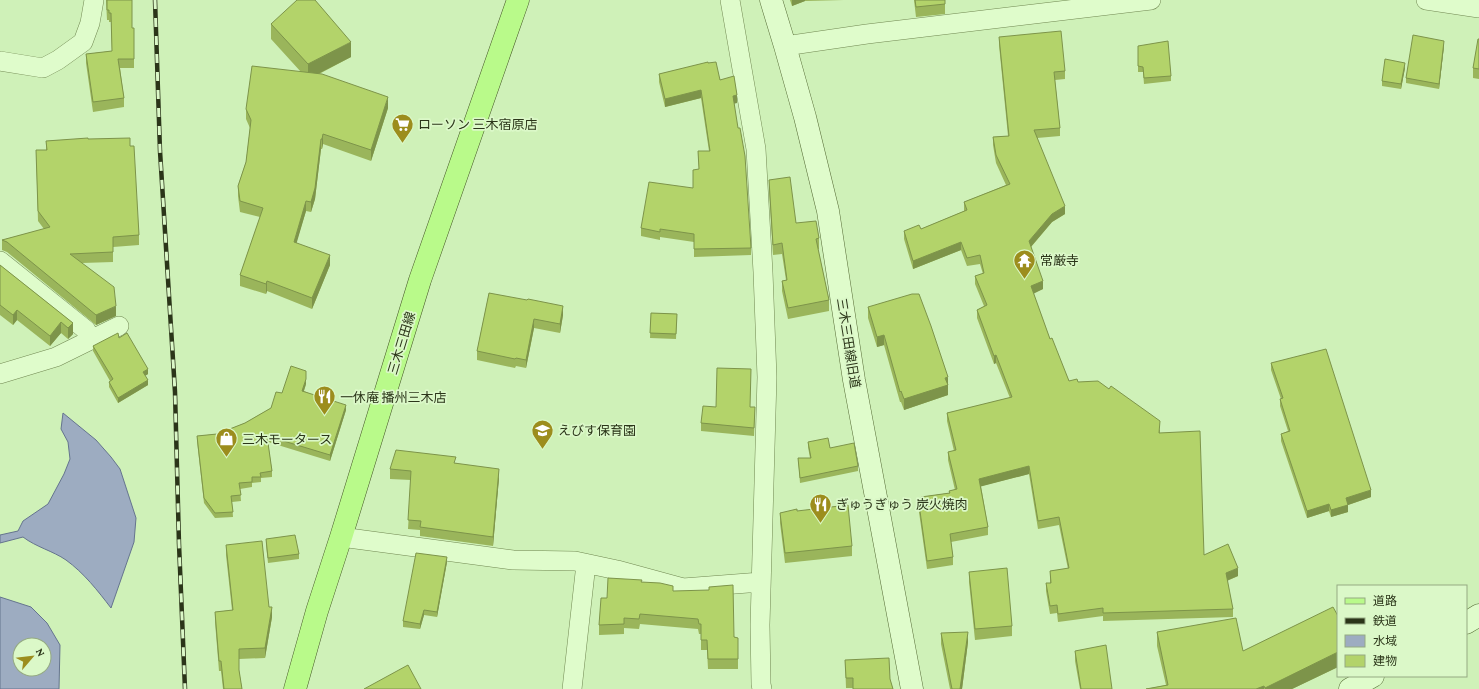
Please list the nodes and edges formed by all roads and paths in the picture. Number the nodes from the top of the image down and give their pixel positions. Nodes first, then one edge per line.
1 (94, 0) edge
2 (518, 0) edge
3 (730, 0) edge
4 (771, 0) edge
5 (1151, 0) edge
6 (1426, 0) edge
7 (1479, 8) edge
8 (786, 46) junction
9 (0, 61) edge
10 (0, 261) edge
11 (119, 326) dead end
12 (91, 340) junction
13 (0, 374) edge
14 (341, 537) junction
15 (586, 564) junction
16 (761, 582) junction
17 (1479, 615) edge
18 (1467, 621) edge
19 (1371, 677) edge
20 (295, 689) edge
21 (572, 689) edge
22 (762, 689) edge
23 (912, 689) edge
24 (1350, 689) edge

1 - 9 street
2 - 14 main road, 三木三田線
3 - 16 street
4 - 8 street, 三木三田線旧道
5 - 8 street
6 - 7 street
8 - 23 street, 三木三田線旧道
10 - 12 street
11 - 12 street
12 - 13 street
14 - 15 street
14 - 20 main road, 三木三田線
15 - 16 street
15 - 21 street
16 - 22 street
17 - 18 street
19 - 24 street

